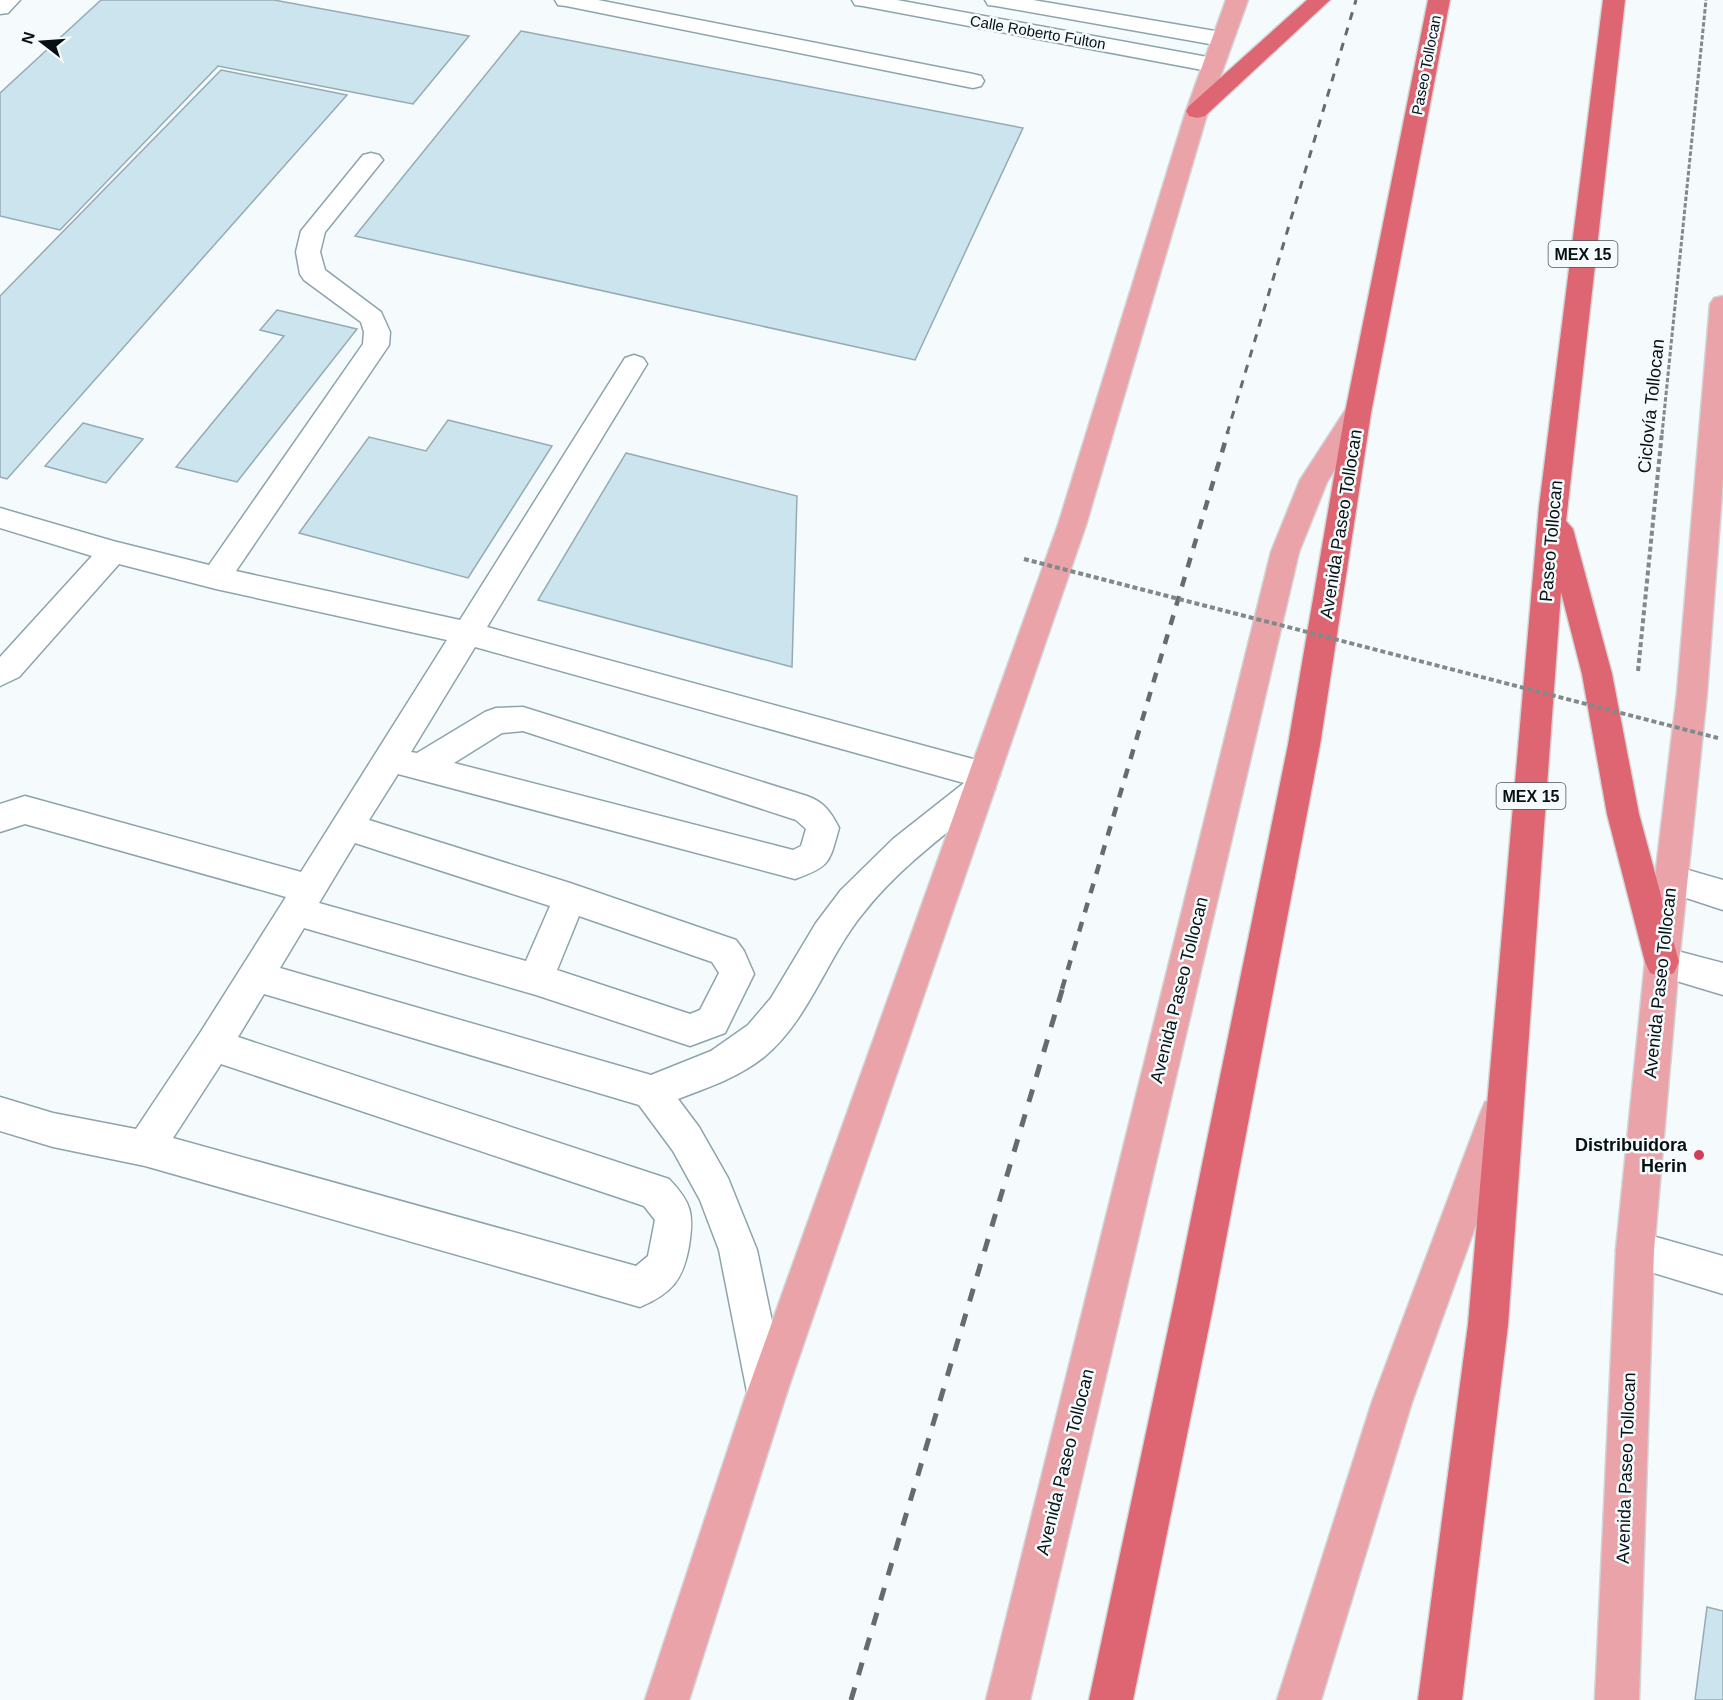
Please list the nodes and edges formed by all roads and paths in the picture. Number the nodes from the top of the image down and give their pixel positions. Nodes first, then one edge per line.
1 (9, 0) edge
2 (566, 0) edge
3 (863, 0) edge
4 (996, 0) edge
5 (1237, 0) edge
6 (1319, 0) edge
7 (1439, 0) edge
8 (1614, 0) edge
9 (1706, 0) edge
10 (888, 2) edge
11 (1041, 4) edge
12 (923, 5) edge
13 (0, 8) edge
14 (1033, 31) junction
15 (1221, 39) junction
16 (1213, 65) junction
17 (973, 81) dead end
18 (1197, 111) junction
19 (371, 160) dead end
20 (1723, 304) edge
21 (634, 364) dead end
22 (1358, 413) junction
23 (1719, 426) edge
24 (1717, 478) edge
25 (1553, 507) junction
26 (0, 518) edge
27 (113, 552) junction
28 (1024, 559) dead end
29 (216, 578) junction
30 (467, 633) junction
31 (1638, 673) dead end
32 (0, 674) edge
33 (1634, 708) dead end
34 (1633, 720) dead end
35 (1718, 738) dead end
36 (405, 763) junction
37 (981, 782) junction
38 (0, 818) edge
39 (347, 827) junction
40 (1671, 879) junction
41 (1723, 895) edge
42 (570, 898) junction
43 (303, 900) junction
44 (1662, 962) junction
45 (255, 976) junction
46 (536, 979) junction
47 (1723, 979) edge
48 (213, 1045) junction
49 (1509, 1084) junction
50 (651, 1092) junction
51 (0, 1114) edge
52 (146, 1148) junction
53 (1635, 1250) junction
54 (1723, 1275) edge
55 (767, 1392) junction
56 (667, 1700) edge
57 (1008, 1700) edge
58 (1111, 1700) edge
59 (1299, 1700) edge
60 (1440, 1700) edge
61 (1617, 1700) edge

1 - 13 street
2 - 17 street
3 - 10 street, Calle Roberto Fulton
4 - 11 street, Calle Roberto Fulton
5 - 15 main road
6 - 18 highway
7 - 22 highway, Paseo Tollocan
8 - 25 highway, Paseo Tollocan / MEX 15
9 - 31 path, Ciclovía Tollocan
10 - 12 street, Calle Roberto Fulton
11 - 14 street
11 - 15 street, Calle Roberto Fulton
12 - 14 street, Calle Roberto Fulton
14 - 16 street, Calle Roberto Fulton
15 - 16 main road
16 - 18 main road
18 - 37 main road
19 - 29 street
20 - 23 main road, Avenida Paseo Tollocan
21 - 30 street
22 - 57 main road, Avenida Paseo Tollocan
22 - 58 highway, Avenida Paseo Tollocan
23 - 24 main road, Avenida Paseo Tollocan
24 - 40 main road, Avenida Paseo Tollocan
25 - 44 highway
25 - 49 highway, Paseo Tollocan / MEX 15
26 - 27 street
27 - 29 street
27 - 32 street
28 - 35 path, bridge
29 - 30 street
30 - 36 street
30 - 37 street
33 - 34 path
36 - 36 street
36 - 39 street
37 - 50 street
37 - 55 main road
38 - 43 street
39 - 42 street
39 - 43 street
40 - 41 street
40 - 44 main road, Avenida Paseo Tollocan
42 - 46 street
42 - 46 street
43 - 45 street
43 - 46 street
44 - 47 street
44 - 53 main road, Avenida Paseo Tollocan
45 - 48 street
45 - 50 street
48 - 52 street
48 - 52 street
49 - 59 main road, MEX 15
49 - 60 highway
50 - 55 street
51 - 52 street
53 - 54 street
53 - 61 main road, Avenida Paseo Tollocan
55 - 56 main road

